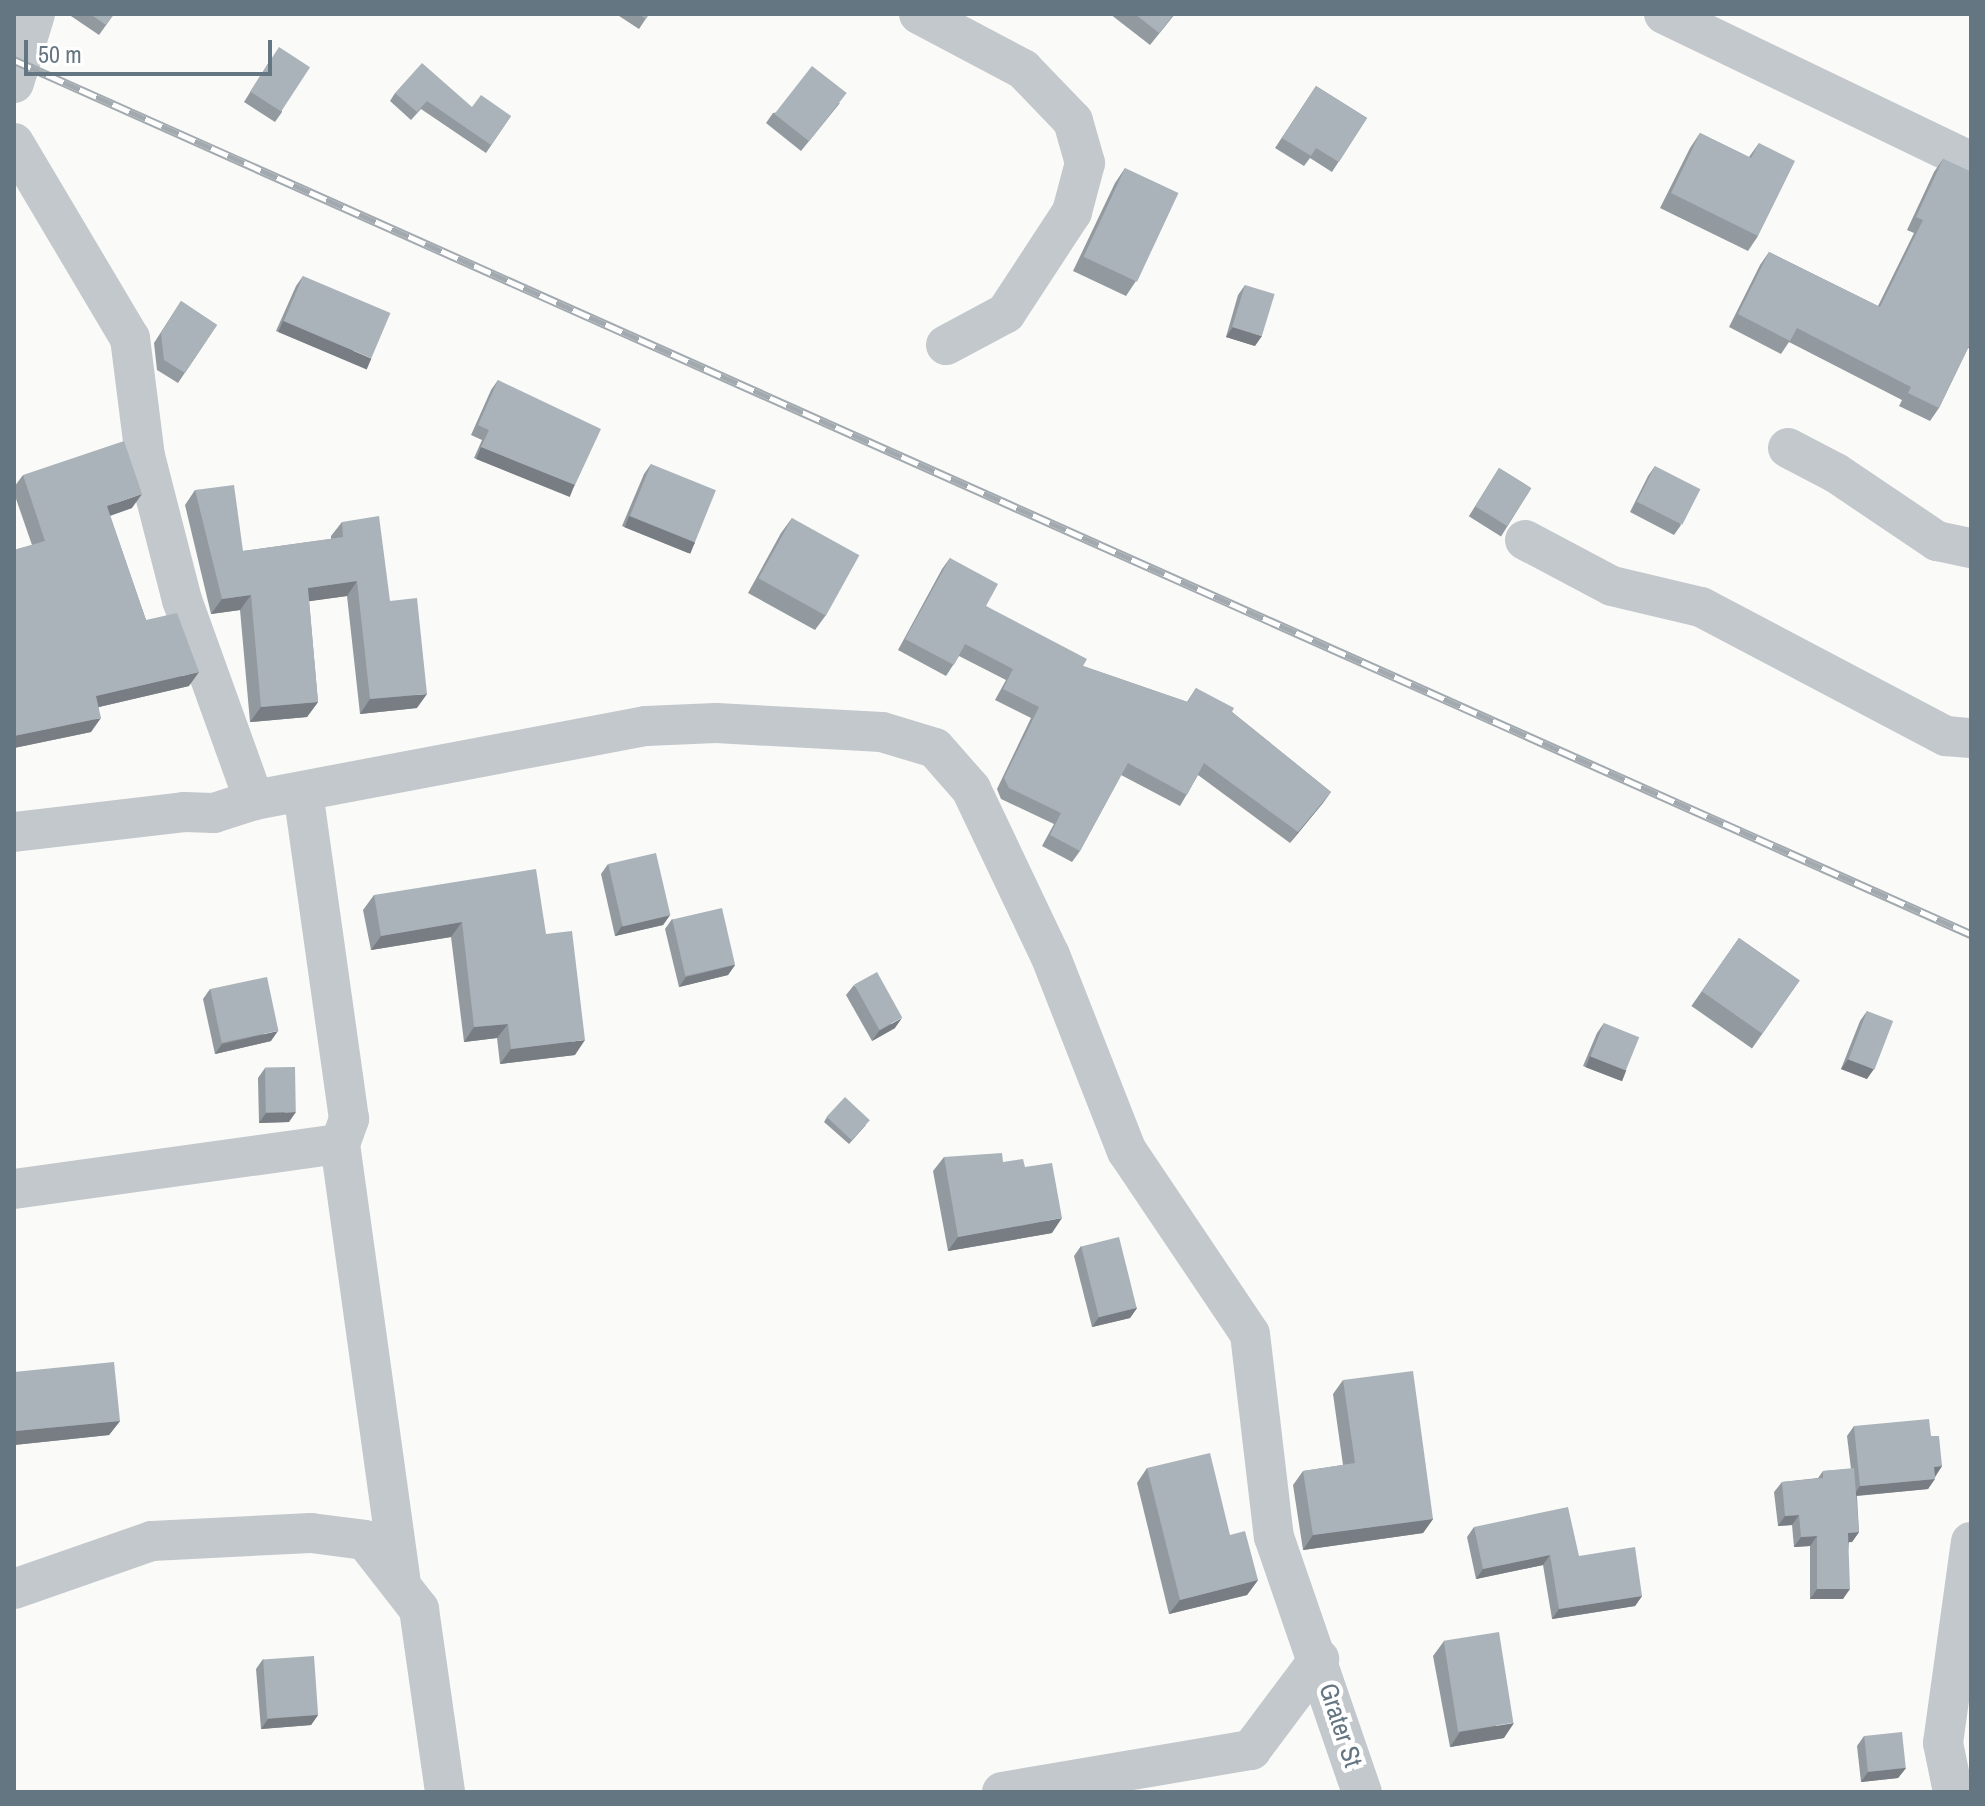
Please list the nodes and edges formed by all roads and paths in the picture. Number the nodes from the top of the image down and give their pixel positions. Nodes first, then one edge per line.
1 (35, 14) edge
2 (919, 14) edge
3 (1664, 14) edge
4 (14, 83) edge
5 (14, 91) edge
6 (16, 145) edge
7 (1971, 162) edge
8 (946, 345) dead end
9 (1788, 448) dead end
10 (1525, 540) dead end
11 (1971, 548) edge
12 (1971, 738) edge
13 (303, 793) junction
14 (254, 800) junction
15 (14, 832) edge
16 (340, 1144) junction
17 (14, 1189) edge
18 (1971, 1542) edge
19 (400, 1579) junction
20 (14, 1589) edge
21 (1319, 1659) junction
22 (445, 1792) edge
23 (1002, 1792) edge
24 (1362, 1792) edge
25 (1953, 1792) edge

1 - 4 street
2 - 8 street
3 - 7 street
5 - 6 street
6 - 14 street
9 - 11 street
10 - 12 street
13 - 14 street, Grater St
13 - 16 street
13 - 21 street, Grater St
14 - 15 street, Grater St
16 - 17 street
16 - 19 street
18 - 25 street
19 - 20 street
19 - 22 street
21 - 23 street
21 - 24 street, Grater St

